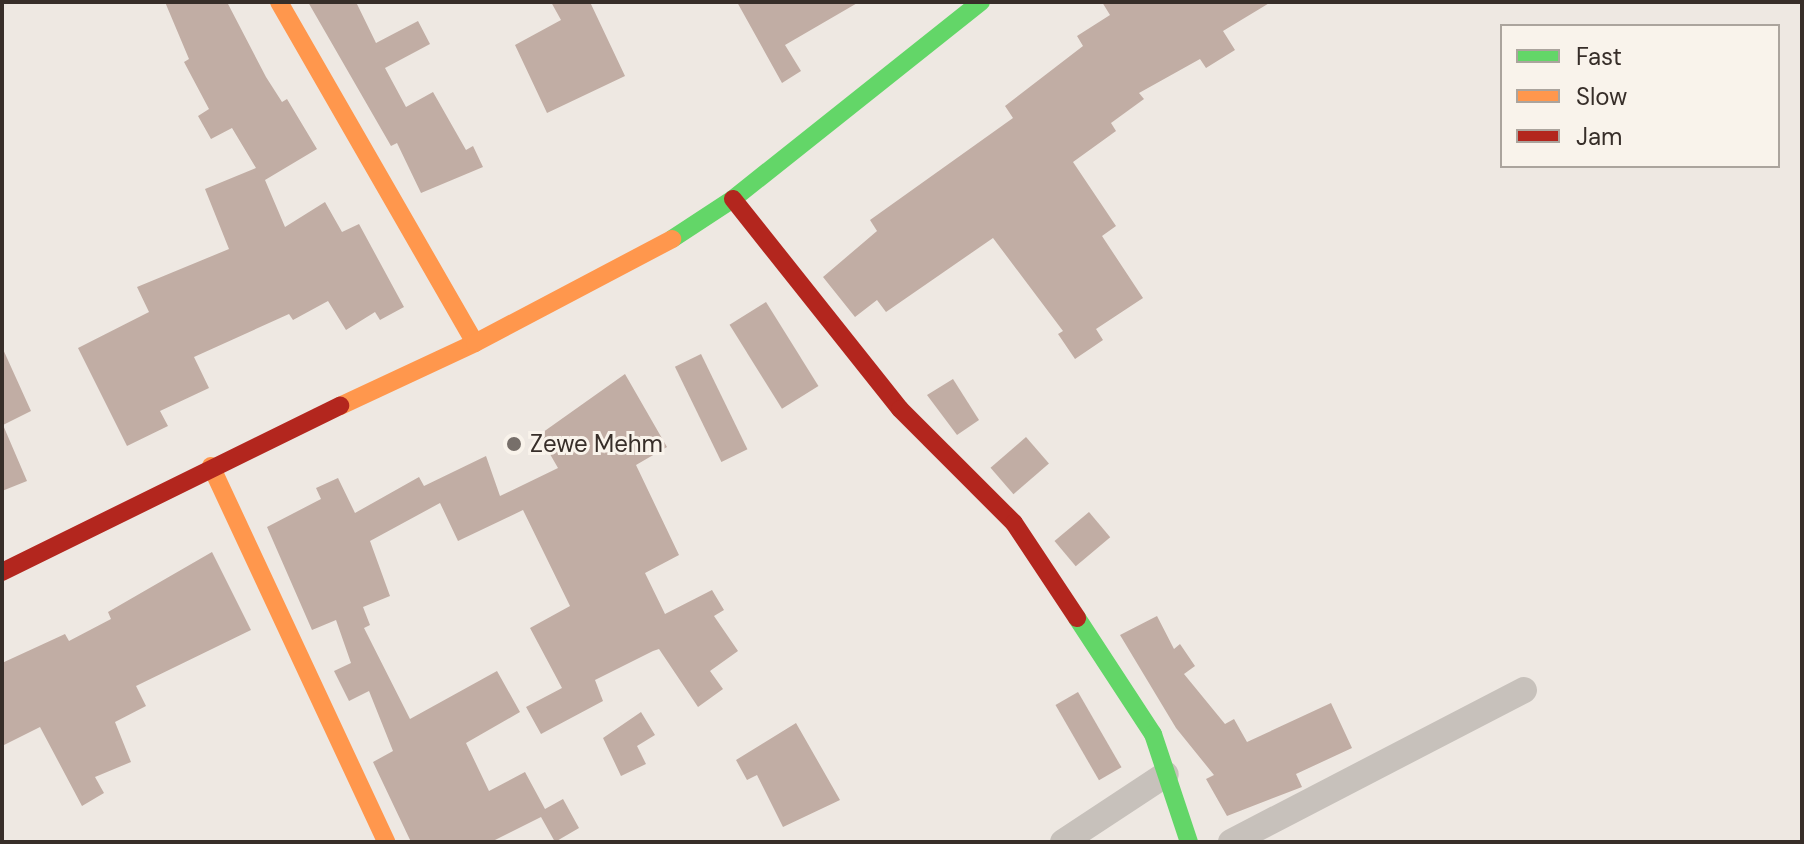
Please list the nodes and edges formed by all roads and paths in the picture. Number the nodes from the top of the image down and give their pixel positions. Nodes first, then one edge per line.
1 (279, 2) edge
2 (981, 2) edge
3 (733, 199) junction
4 (475, 343) junction
5 (211, 466) junction
6 (2, 572) edge
7 (1524, 690) dead end
8 (1166, 774) junction
9 (386, 842) edge
10 (1063, 842) edge
11 (1189, 842) edge
12 (1231, 842) edge

1 - 4 main road
2 - 3 main road
3 - 4 main road
3 - 8 main road
4 - 5 main road
5 - 6 main road
5 - 9 main road
7 - 12 street
8 - 10 street
8 - 11 main road

